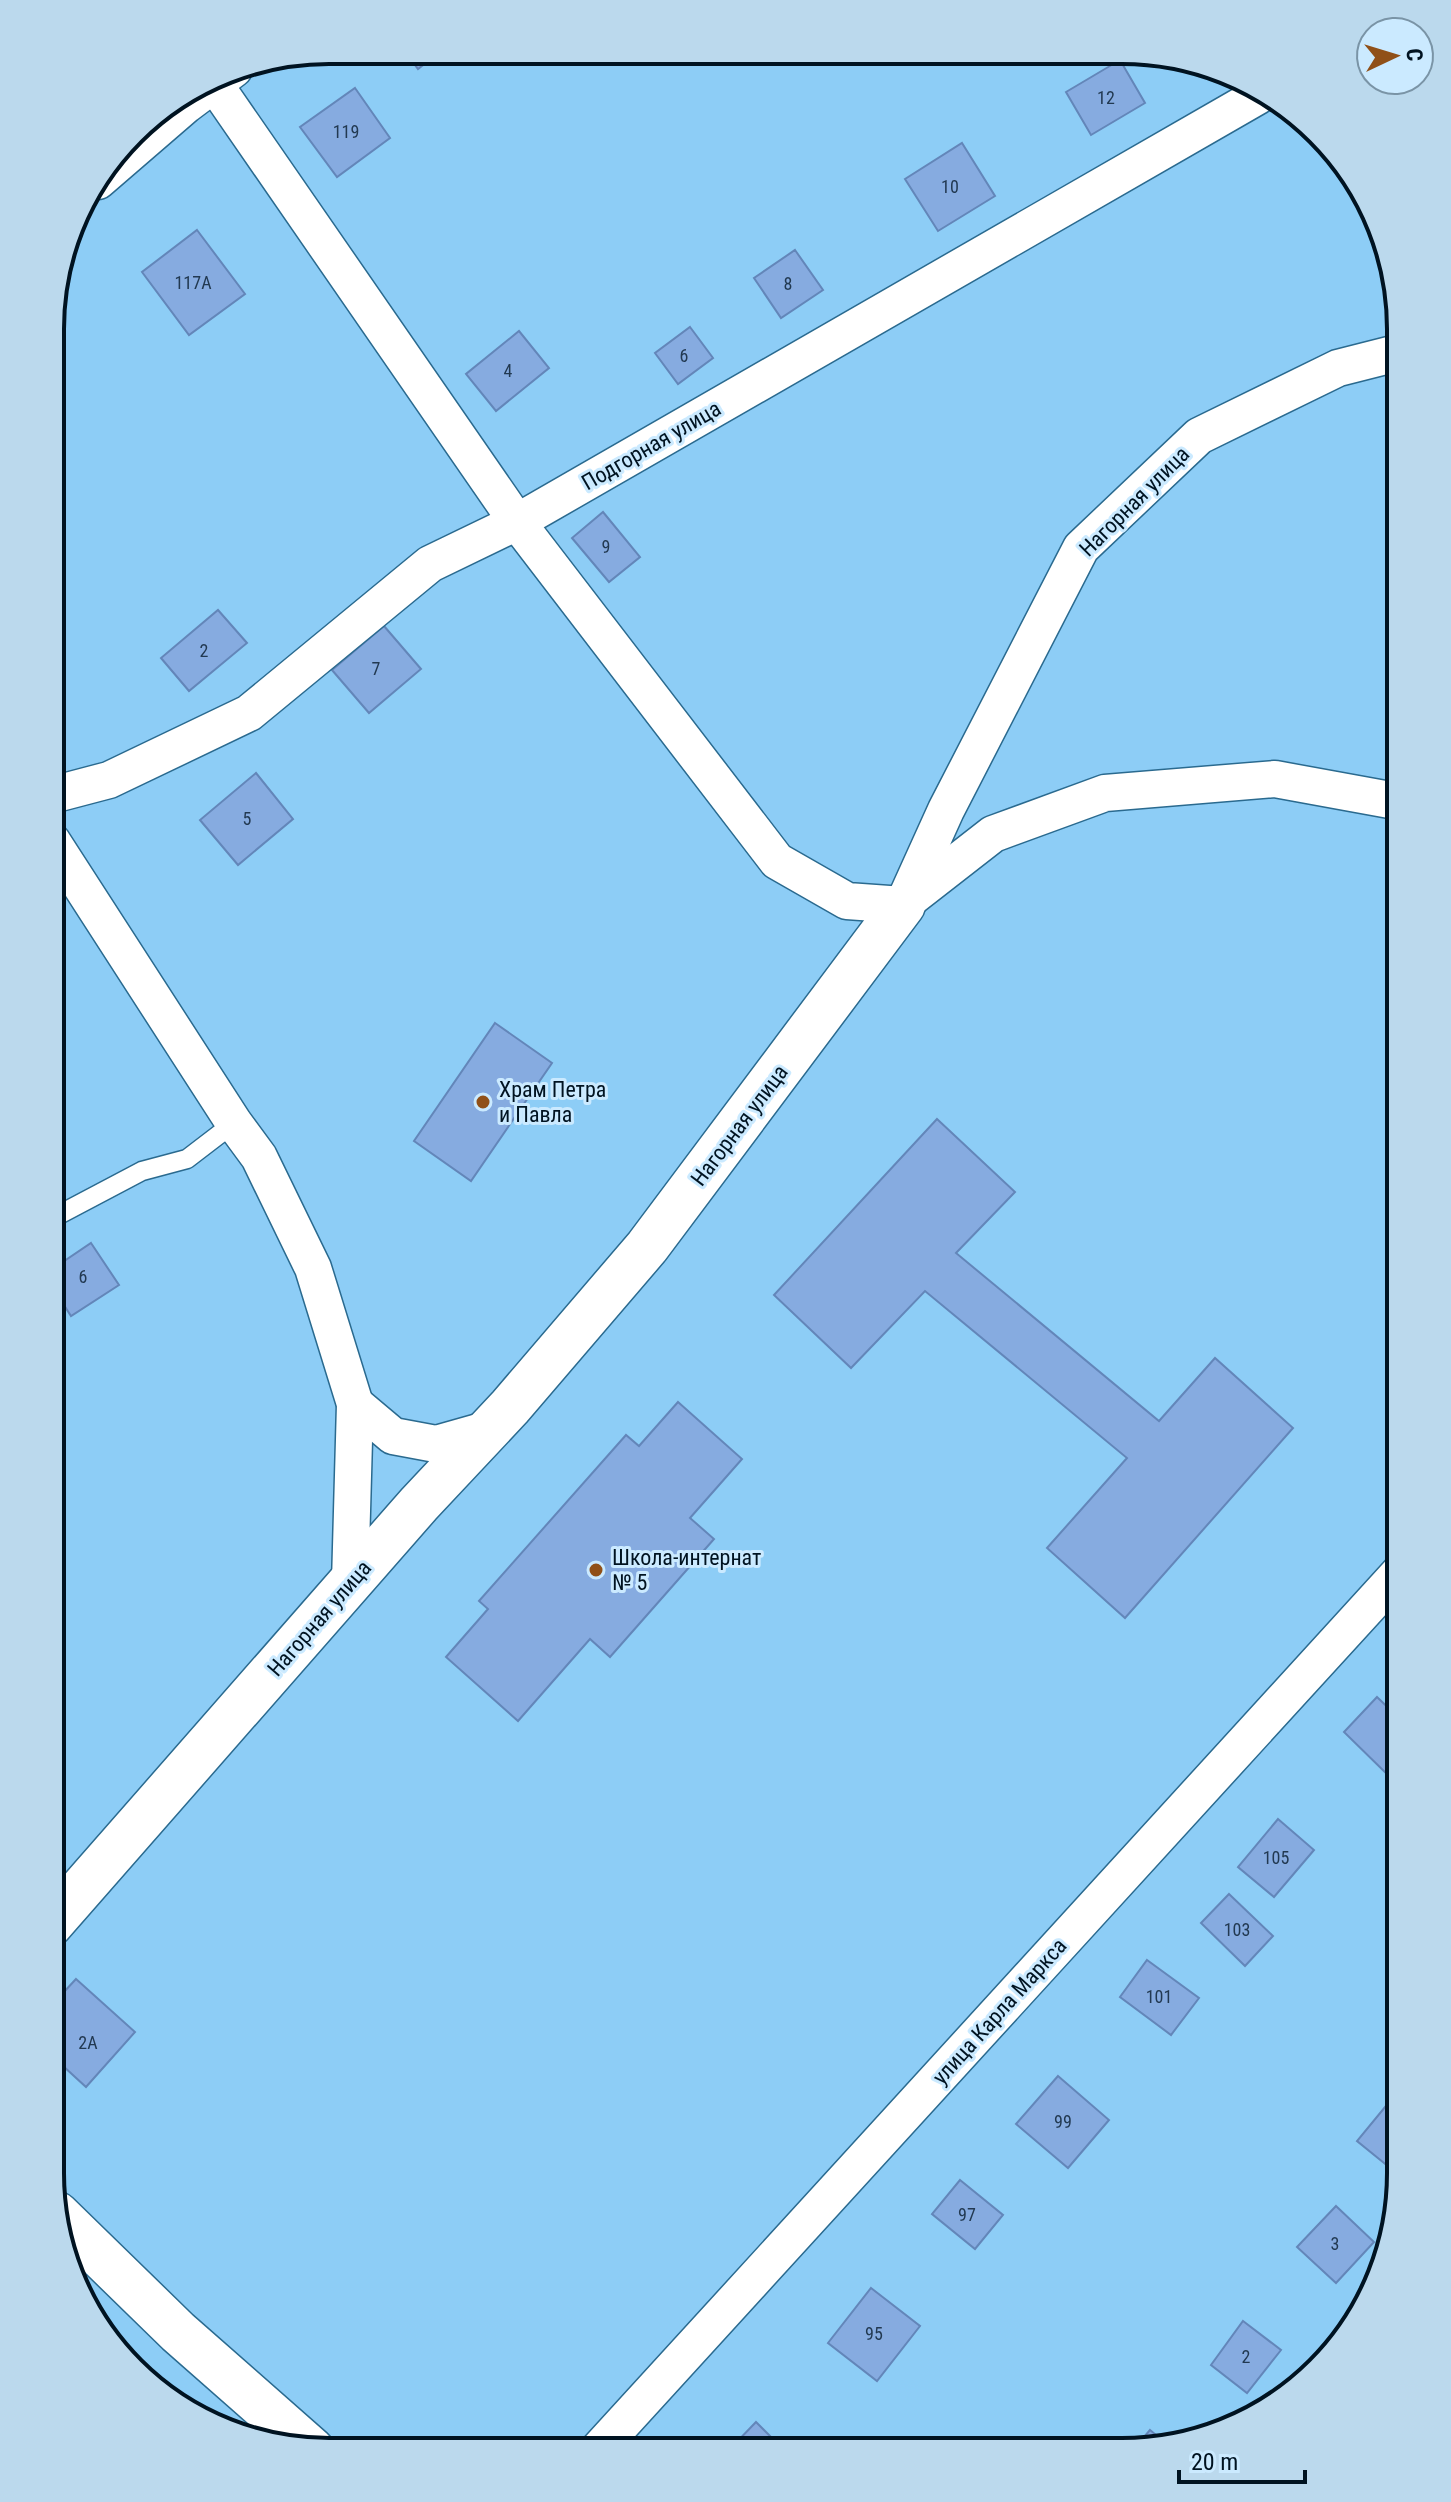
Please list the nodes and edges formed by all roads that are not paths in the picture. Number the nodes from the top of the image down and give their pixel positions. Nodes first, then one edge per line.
1 (207, 94) edge
2 (1253, 99) edge
3 (174, 115) edge
4 (136, 148) edge
5 (1387, 356) edge
6 (517, 522) junction
7 (64, 792) edge
8 (1387, 799) edge
9 (64, 860) edge
10 (903, 905) junction
11 (234, 1123) junction
12 (64, 1212) edge
13 (355, 1404) junction
14 (489, 1429) junction
15 (350, 1583) junction
16 (1386, 1587) edge
17 (64, 1909) edge
18 (69, 2226) edge
19 (296, 2436) edge
20 (609, 2438) edge

1 - 6 street
2 - 6 street, Подгорная улица
3 - 4 street
5 - 10 street, Нагорная улица
6 - 7 street, Подгорная улица
6 - 10 street
8 - 10 street
9 - 11 street
10 - 14 main road, Нагорная улица
11 - 12 lane
11 - 13 street
13 - 14 street
13 - 15 street
14 - 15 main road, Нагорная улица
15 - 17 main road, Нагорная улица
16 - 20 street, улица Карла Маркса
18 - 19 main road

